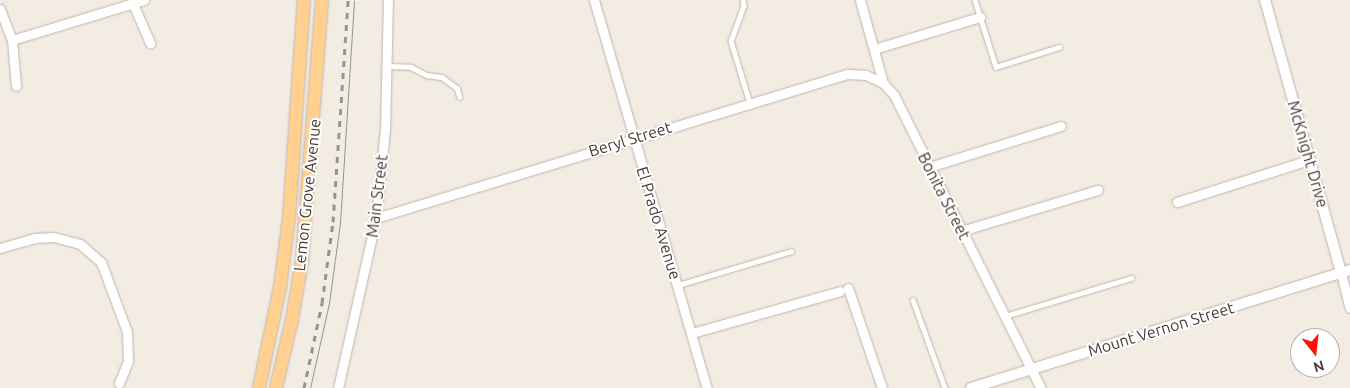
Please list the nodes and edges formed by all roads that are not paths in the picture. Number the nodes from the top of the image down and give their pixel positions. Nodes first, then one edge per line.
1 (144, 0) edge
2 (304, 0) edge
3 (322, 0) edge
4 (388, 0) edge
5 (594, 0) edge
6 (743, 0) edge
7 (860, 0) edge
8 (975, 0) edge
9 (1265, 0) edge
10 (133, 4) junction
11 (0, 9) edge
12 (980, 17) junction
13 (12, 40) junction
14 (150, 43) dead end
15 (1059, 47) dead end
16 (874, 49) junction
17 (388, 66) junction
18 (883, 83) junction
19 (16, 86) dead end
20 (460, 97) dead end
21 (298, 98) junction
22 (316, 98) junction
23 (750, 103) junction
24 (1061, 126) dead end
25 (633, 138) junction
26 (1309, 160) junction
27 (929, 167) junction
28 (1098, 190) dead end
29 (1177, 202) dead end
30 (376, 218) junction
31 (962, 231) junction
32 (0, 248) edge
33 (791, 251) dead end
34 (1345, 272) edge
35 (1131, 278) dead end
36 (678, 285) junction
37 (913, 300) dead end
38 (1350, 308) edge
39 (1005, 316) junction
40 (692, 333) junction
41 (1032, 369) junction
42 (119, 383) dead end
43 (259, 388) edge
44 (276, 388) edge
45 (338, 388) edge
46 (707, 388) edge
47 (882, 388) edge
48 (945, 388) edge
49 (971, 388) edge
50 (1041, 388) edge

1 - 10 street
2 - 21 main road, Lemon Grove Avenue
3 - 22 main road, Lemon Grove Avenue
4 - 17 street, Main Street
5 - 25 street, El Prado Avenue
6 - 23 lane
7 - 16 street, Bonita Street
8 - 12 lane
9 - 26 street, McKnight Drive
10 - 13 street
10 - 14 street
11 - 13 street
12 - 15 lane
12 - 16 street
13 - 19 street
16 - 18 street, Bonita Street
17 - 20 lane
17 - 30 street, Main Street
18 - 23 street, Beryl Street
18 - 27 street, Bonita Street
21 - 22 main road
21 - 43 main road, Lemon Grove Avenue
22 - 44 main road, Lemon Grove Avenue
23 - 25 street, Beryl Street
24 - 27 street
25 - 30 street, Beryl Street
25 - 36 street, El Prado Avenue
26 - 29 street
26 - 34 street, McKnight Drive
27 - 31 street, Bonita Street
28 - 31 street
30 - 45 street, Main Street
31 - 39 street, Bonita Street
32 - 42 street
33 - 36 lane
34 - 38 street, McKnight Drive
34 - 41 street, Mount Vernon Street
35 - 39 lane
36 - 40 street, El Prado Avenue
37 - 48 lane
39 - 41 street, Bonita Street
40 - 46 street, El Prado Avenue
40 - 47 street
41 - 49 street, Mount Vernon Street
41 - 50 street, Bonita Street

